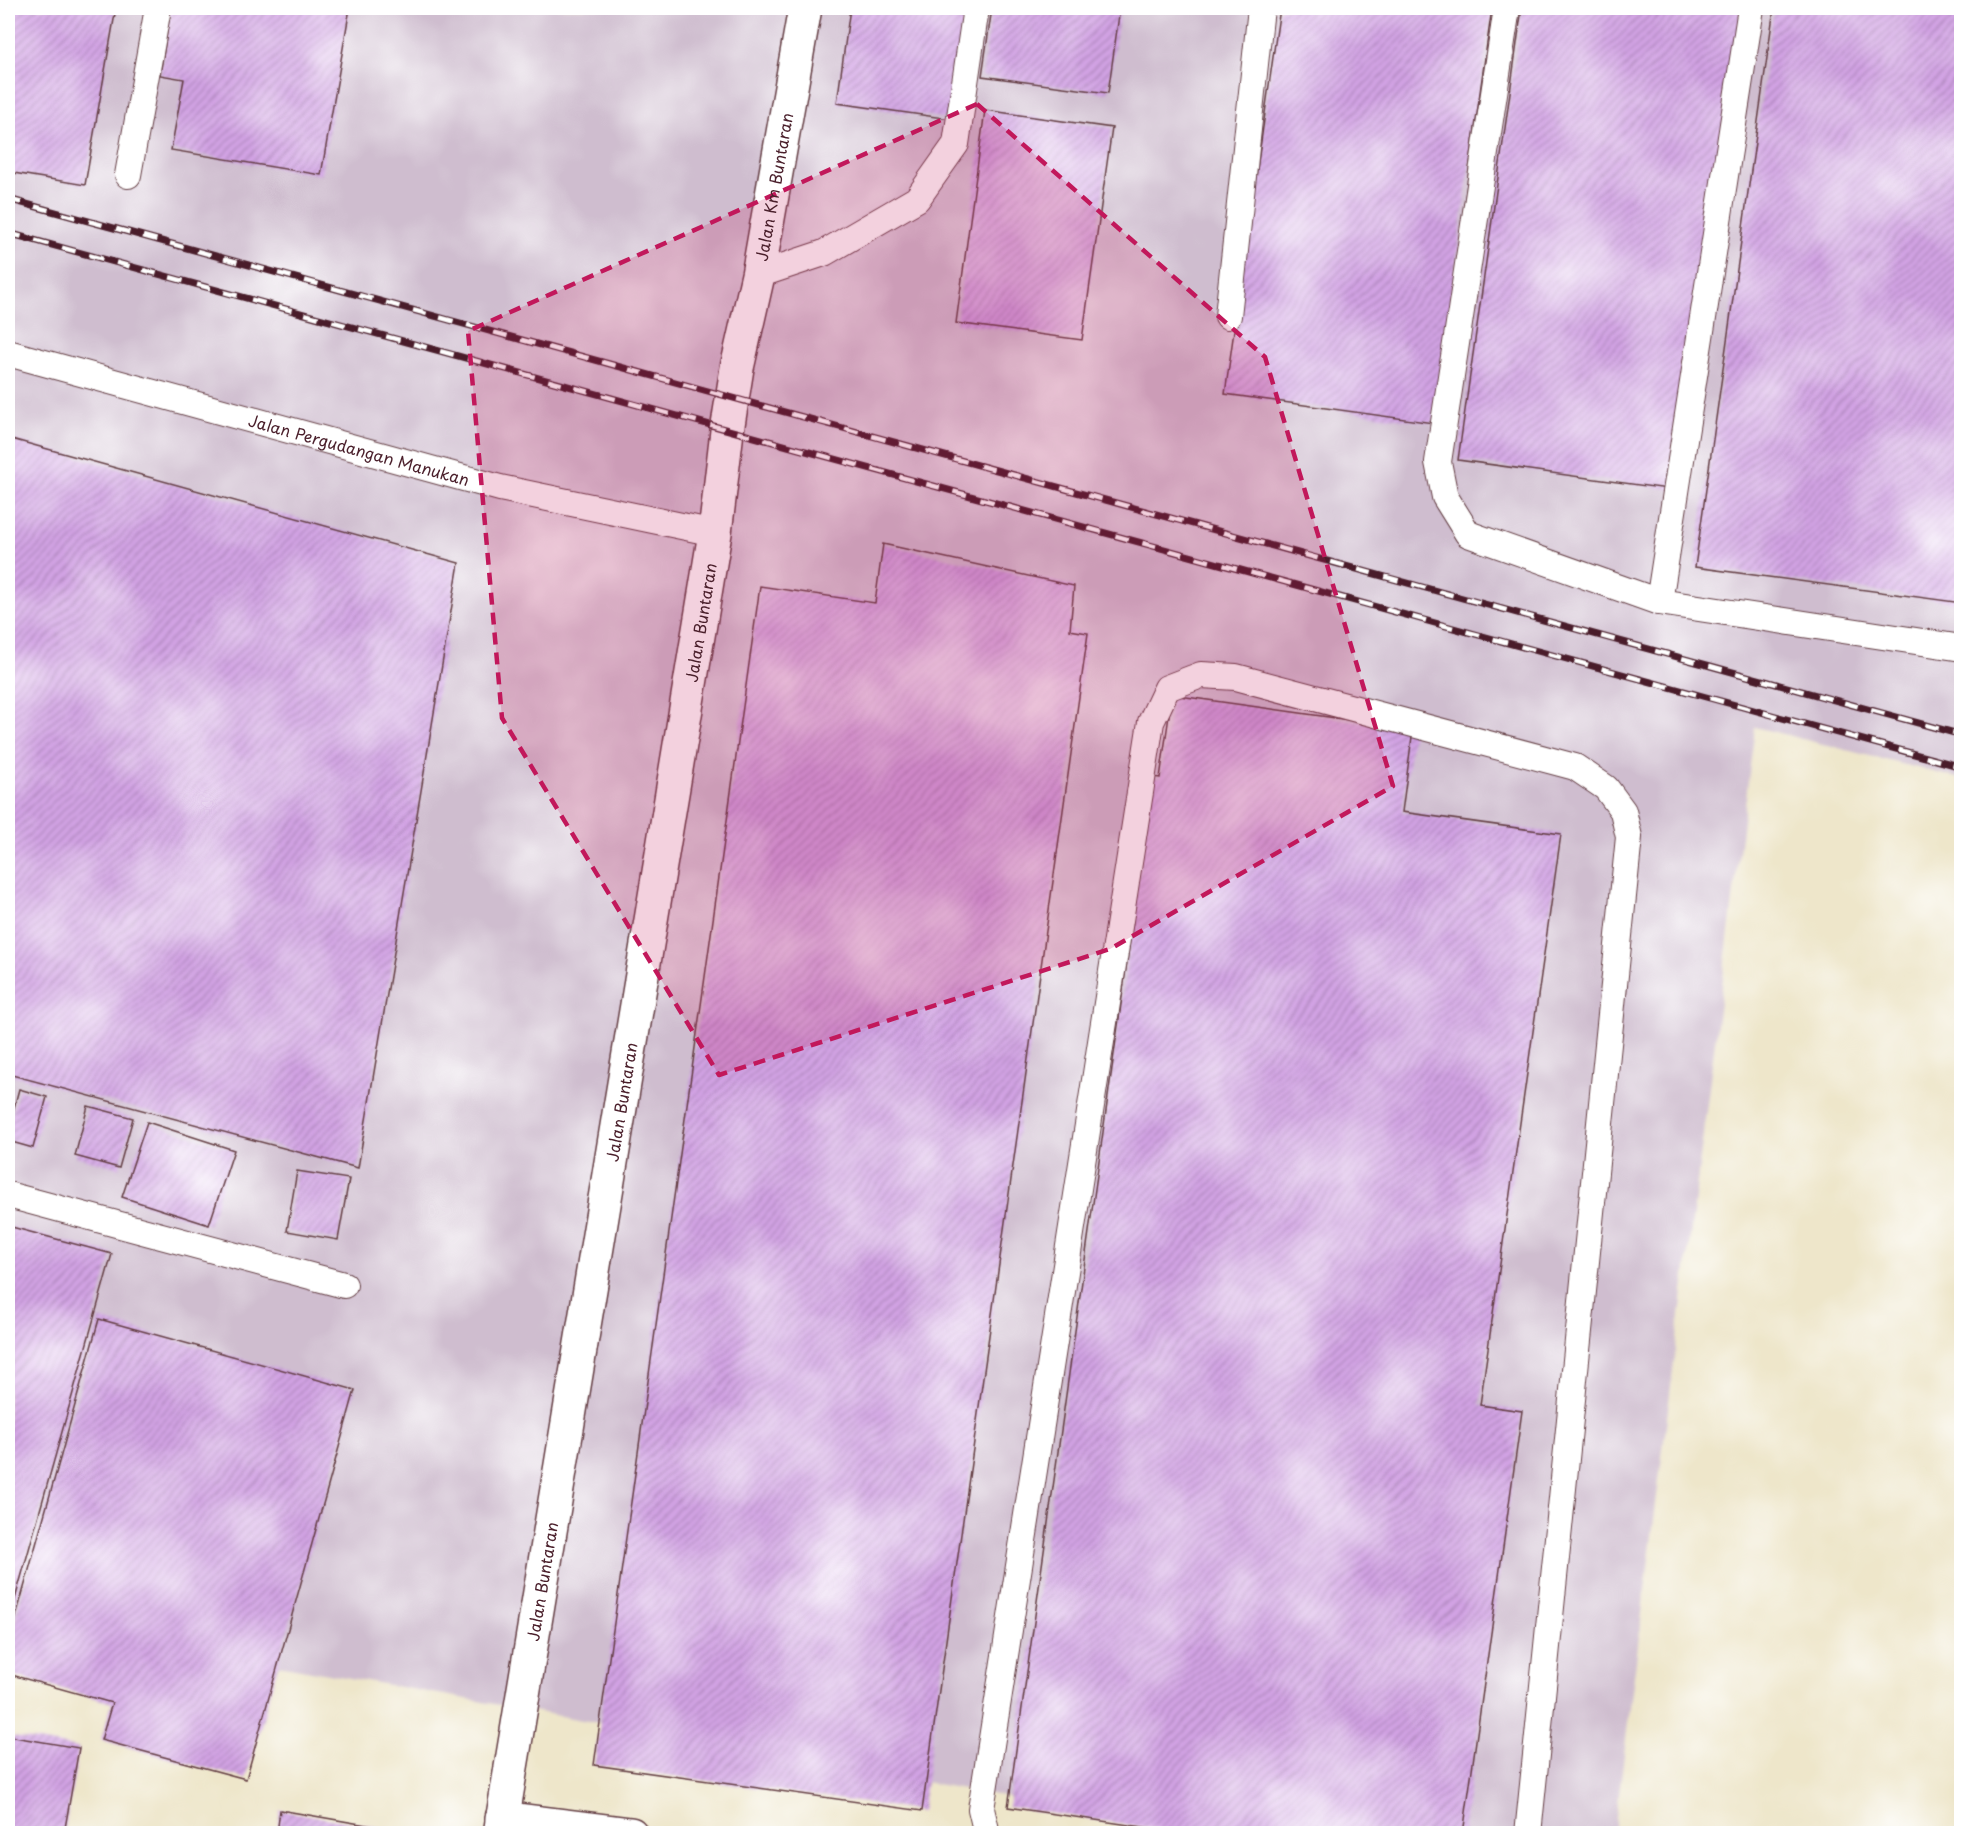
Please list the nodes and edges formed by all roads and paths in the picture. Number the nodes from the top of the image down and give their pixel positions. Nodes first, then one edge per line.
1 (158, 8) edge
2 (806, 8) edge
3 (976, 8) edge
4 (1261, 8) edge
5 (1507, 8) edge
6 (1751, 8) edge
7 (128, 175) dead end
8 (758, 275) junction
9 (1228, 316) dead end
10 (8, 353) edge
11 (737, 368) joint
12 (715, 533) junction
13 (1659, 602) junction
14 (1962, 648) edge
15 (8, 1195) edge
16 (344, 1285) dead end
17 (501, 1826) edge
18 (632, 1833) edge
19 (987, 1833) edge
20 (1528, 1833) edge

1 - 7 lane
2 - 8 street, Jalan Km Buntaran
3 - 8 lane
4 - 9 lane
5 - 13 lane
6 - 13 lane
8 - 11 street, Jalan Km Buntaran
10 - 12 lane, Jalan Pergudangan Manukan
11 - 12 street, Jalan Buntaran
12 - 17 street, Jalan Buntaran
13 - 14 lane
15 - 16 lane
17 - 18 street
19 - 20 lane

